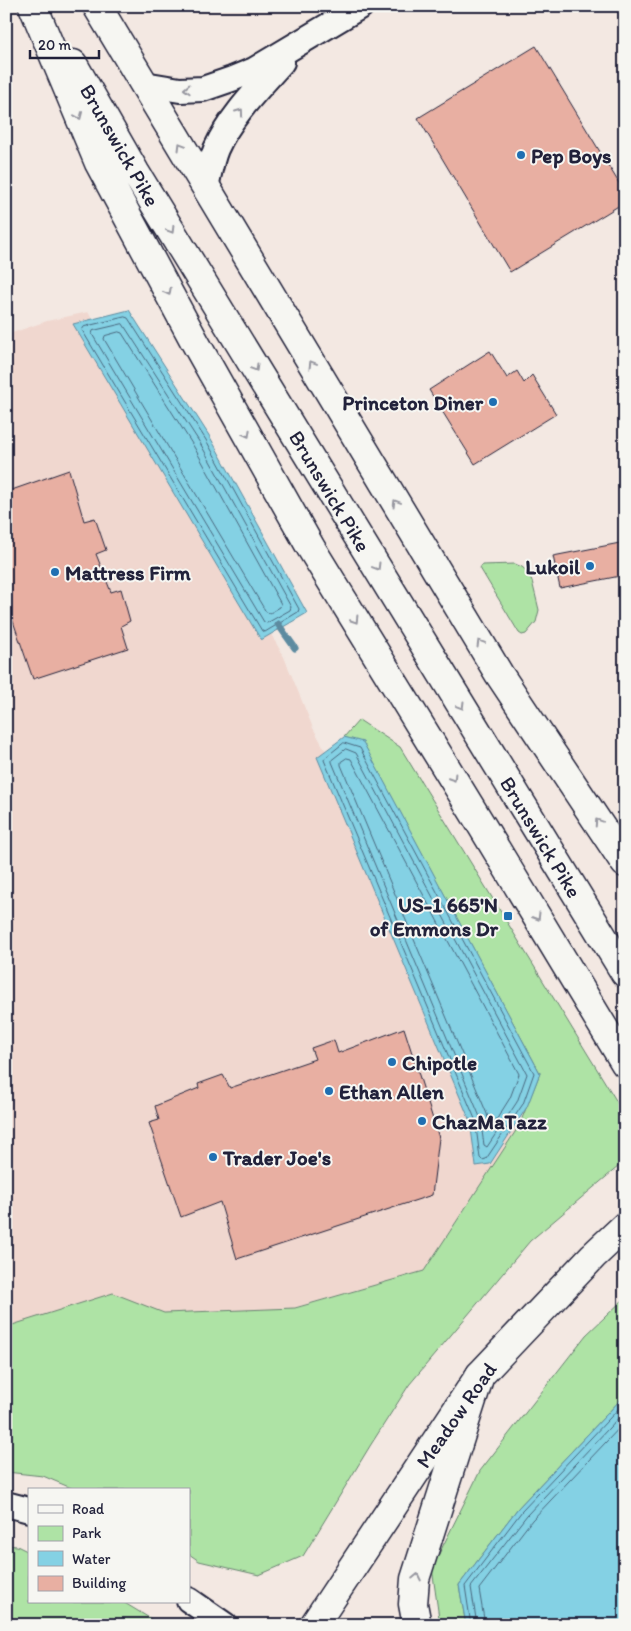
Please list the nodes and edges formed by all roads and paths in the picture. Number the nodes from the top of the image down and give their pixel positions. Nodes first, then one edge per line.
1 (34, 6) edge
2 (40, 6) edge
3 (97, 6) edge
4 (361, 6) edge
5 (296, 46) junction
6 (144, 84) junction
7 (206, 187) junction
8 (625, 863) edge
9 (625, 973) edge
10 (625, 1064) edge
11 (625, 1226) edge
12 (480, 1375) junction
13 (6, 1504) edge
14 (28, 1510) edge
15 (190, 1601) edge
16 (225, 1625) edge
17 (314, 1625) edge
18 (417, 1625) edge

1 -> 10 main road
2 -> 9 main road, Brunswick Pike
3 - 6 main road
4 - 5 street
5 -> 6 street
7 -> 5 street
7 -> 6 main road
8 -> 7 main road
11 - 12 main road, Meadow Road
12 - 17 main road, Meadow Road
18 -> 12 main road
13 - 14 street
15 - 16 street

